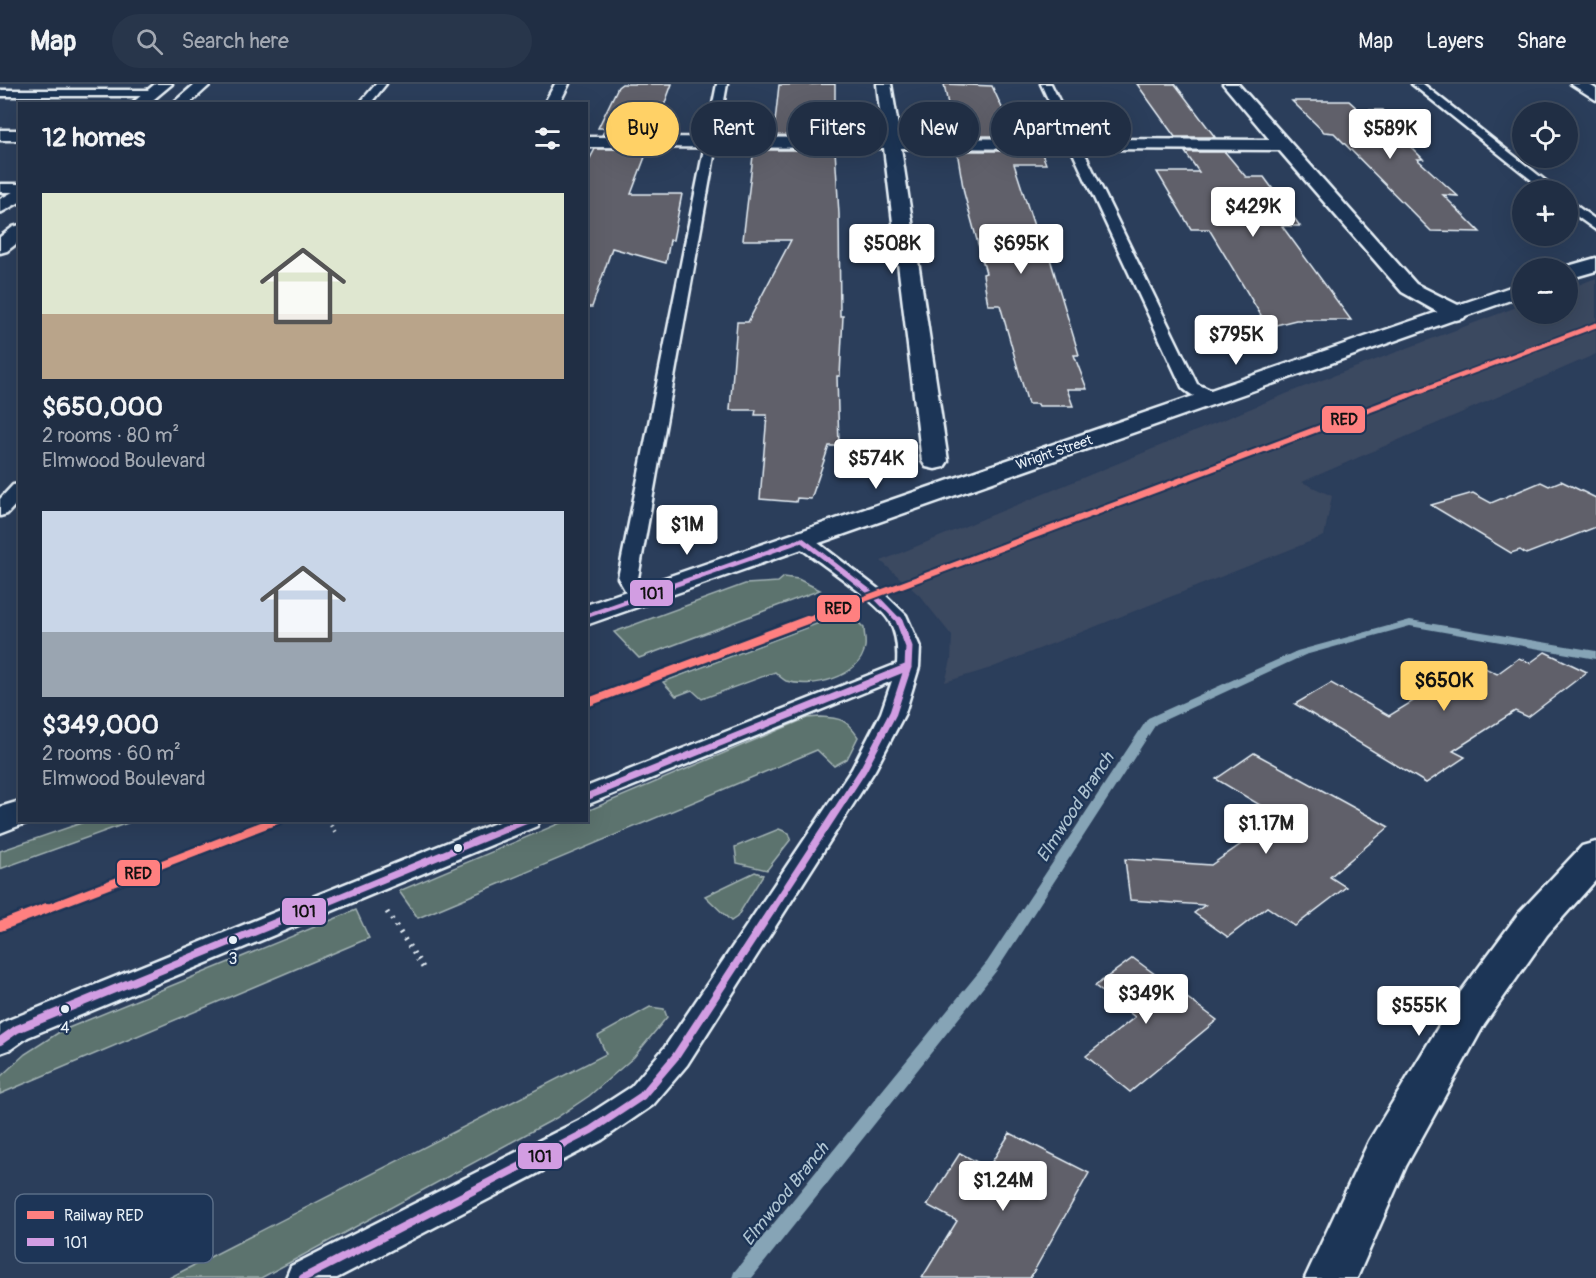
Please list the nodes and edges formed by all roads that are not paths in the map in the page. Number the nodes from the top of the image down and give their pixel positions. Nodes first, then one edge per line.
1 (204, 84) edge
2 (381, 84) edge
3 (562, 84) edge
4 (722, 84) edge
5 (884, 84) edge
6 (1046, 84) edge
7 (1230, 84) edge
8 (1417, 84) edge
9 (1578, 84) edge
10 (159, 88) edge
11 (0, 93) edge
12 (1596, 95) edge
13 (141, 102) edge
14 (182, 102) edge
15 (366, 102) edge
16 (552, 102) edge
17 (719, 102) edge
18 (1054, 102) edge
19 (0, 135) edge
20 (18, 135) edge
21 (588, 142) edge
22 (691, 142) edge
23 (776, 142) edge
24 (893, 143) junction
25 (991, 144) edge
26 (1131, 144) edge
27 (1282, 145) junction
28 (708, 156) edge
29 (1080, 156) edge
30 (1538, 180) edge
31 (0, 188) edge
32 (18, 188) edge
33 (18, 194) edge
34 (0, 207) edge
35 (1578, 212) edge
36 (1596, 226) edge
37 (18, 233) edge
38 (0, 247) edge
39 (1596, 264) edge
40 (1578, 270) edge
41 (1512, 293) edge
42 (1456, 313) junction
43 (1210, 397) junction
44 (936, 460) dead end
45 (18, 491) edge
46 (0, 510) edge
47 (802, 540) junction
48 (639, 598) junction
49 (588, 615) edge
50 (909, 667) junction
51 (588, 796) edge
52 (18, 814) edge
53 (0, 820) edge
54 (523, 822) edge
55 (1596, 855) edge
56 (0, 1041) edge
57 (303, 1278) edge
58 (1331, 1278) edge

1 - 14 street
2 - 15 lane
3 - 16 street
4 - 17 lane
5 - 24 street
6 - 18 lane
7 - 27 street
8 - 30 lane
9 - 12 street
10 - 11 lane
10 - 13 street
19 - 20 street
21 - 22 street
23 - 24 street
24 - 25 street
24 - 44 street
26 - 27 street
27 - 42 street
28 - 48 lane
29 - 43 lane
31 - 32 lane
33 - 34 street
35 - 36 lane
37 - 38 street
39 - 40 street
41 - 42 street, Wright Street
42 - 43 street, Wright Street
43 - 47 street, Wright Street
45 - 46 lane
47 - 48 street, Wright Street
47 - 50 lane
48 - 49 street, Wright Street
50 - 51 lane
50 - 57 lane
52 - 53 street
54 - 56 lane
55 - 58 street

